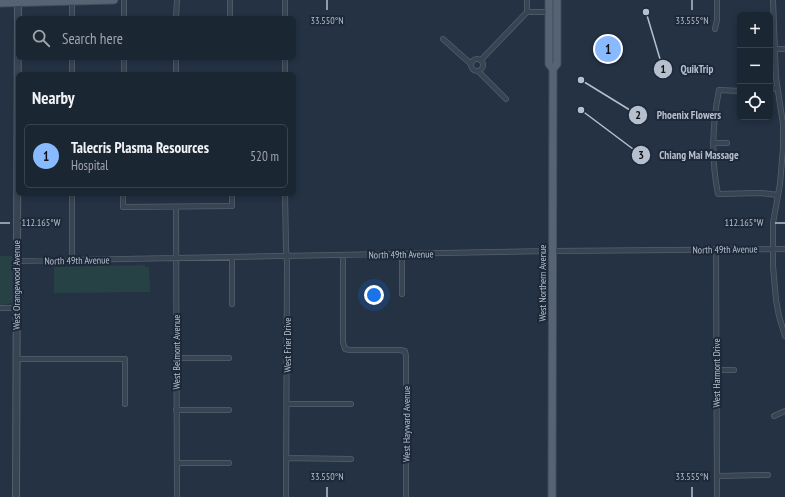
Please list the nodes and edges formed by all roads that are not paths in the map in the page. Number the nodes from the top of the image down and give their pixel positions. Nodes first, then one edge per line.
1 (114, 0) edge
2 (124, 0) edge
3 (177, 0) edge
4 (230, 0) edge
5 (285, 0) edge
6 (527, 0) edge
7 (549, 0) edge
8 (557, 0) edge
9 (717, 0) edge
10 (773, 0) edge
11 (72, 1) junction
12 (18, 2) edge
13 (0, 3) edge
14 (527, 12) junction
15 (549, 12) junction
16 (18, 16) edge
17 (72, 16) edge
18 (124, 16) edge
19 (176, 16) edge
20 (230, 16) edge
21 (285, 16) edge
22 (715, 29) dead end
23 (443, 39) dead end
24 (774, 49) junction
25 (785, 49) edge
26 (18, 60) edge
27 (72, 60) edge
28 (124, 60) edge
29 (176, 60) edge
30 (285, 60) edge
31 (481, 60) junction
32 (471, 64) junction
33 (553, 69) junction
34 (18, 72) edge
35 (72, 72) edge
36 (124, 72) edge
37 (176, 72) edge
38 (285, 72) edge
39 (479, 72) junction
40 (777, 88) junction
41 (773, 89) edge
42 (737, 91) edge
43 (506, 99) dead end
44 (783, 113) edge
45 (713, 142) junction
46 (727, 142) dead end
47 (784, 170) edge
48 (778, 195) junction
49 (17, 196) edge
50 (72, 196) edge
51 (123, 196) edge
52 (232, 196) edge
53 (286, 196) edge
54 (176, 206) junction
55 (716, 249) junction
56 (772, 249) junction
57 (785, 249) edge
58 (552, 251) junction
59 (402, 254) junction
60 (343, 255) junction
61 (286, 256) junction
62 (232, 257) junction
63 (176, 258) junction
64 (72, 260) junction
65 (17, 261) junction
66 (402, 294) dead end
67 (232, 304) dead end
68 (0, 308) edge
69 (16, 308) junction
70 (785, 336) edge
71 (176, 358) junction
72 (229, 358) dead end
73 (16, 359) junction
74 (716, 370) junction
75 (734, 370) dead end
76 (125, 404) dead end
77 (287, 404) junction
78 (351, 404) dead end
79 (176, 410) junction
80 (228, 410) dead end
81 (785, 411) edge
82 (774, 416) dead end
83 (286, 458) junction
84 (351, 459) dead end
85 (176, 463) junction
86 (229, 463) dead end
87 (768, 475) dead end
88 (717, 476) junction
89 (16, 497) edge
90 (177, 497) edge
91 (286, 497) edge
92 (406, 497) edge
93 (552, 497) edge
94 (717, 497) edge

1 - 11 main road
2 - 18 street
3 - 19 street
4 - 20 street
5 - 21 street
6 - 14 street
7 - 15 main road, West Northern Avenue
8 - 33 main road, West Northern Avenue
9 - 22 street
10 - 24 street
11 - 12 main road
11 - 17 street
12 - 13 main road
12 - 16 street, West Orangewood Avenue
14 - 15 street
14 - 31 street
15 - 33 main road, West Northern Avenue
23 - 32 street
24 - 25 street
24 - 40 street
26 - 34 street, West Orangewood Avenue
27 - 35 street
28 - 36 street
29 - 37 street
30 - 38 street
31 - 32 street
31 - 39 street
32 - 39 street
33 - 58 main road, West Northern Avenue
39 - 43 street
40 - 41 street
40 - 44 street
42 - 45 street
44 - 47 street
45 - 46 street
45 - 48 street
47 - 48 street
48 - 56 street
49 - 65 street, West Orangewood Avenue
50 - 64 street
51 - 54 street
52 - 54 street
53 - 61 street, West Frier Drive
54 - 63 street, West Belmont Avenue
55 - 56 street, North 49th Avenue
55 - 58 street, North 49th Avenue
55 - 74 street, West Harmont Drive
56 - 57 street, North 49th Avenue
56 - 70 street
58 - 59 street, North 49th Avenue
58 - 93 main road, West Northern Avenue
59 - 60 street, North 49th Avenue
59 - 66 street
60 - 61 street, North 49th Avenue
60 - 92 street, West Hayward Avenue
61 - 62 street, North 49th Avenue
61 - 77 street, West Frier Drive
62 - 63 street, North 49th Avenue
62 - 67 street
63 - 64 street, North 49th Avenue
63 - 71 street, West Belmont Avenue
64 - 65 street, North 49th Avenue
65 - 69 street, West Orangewood Avenue
68 - 69 street
69 - 73 street, West Orangewood Avenue
71 - 72 street
71 - 79 street, West Belmont Avenue
73 - 76 street
73 - 89 street, West Orangewood Avenue
74 - 75 street
74 - 88 street, West Harmont Drive
77 - 78 street
77 - 83 street, West Frier Drive
79 - 80 street
79 - 85 street, West Belmont Avenue
81 - 82 street
83 - 84 street
83 - 91 street, West Frier Drive
85 - 86 street
85 - 90 street, West Belmont Avenue
87 - 88 street
88 - 94 street, West Harmont Drive

